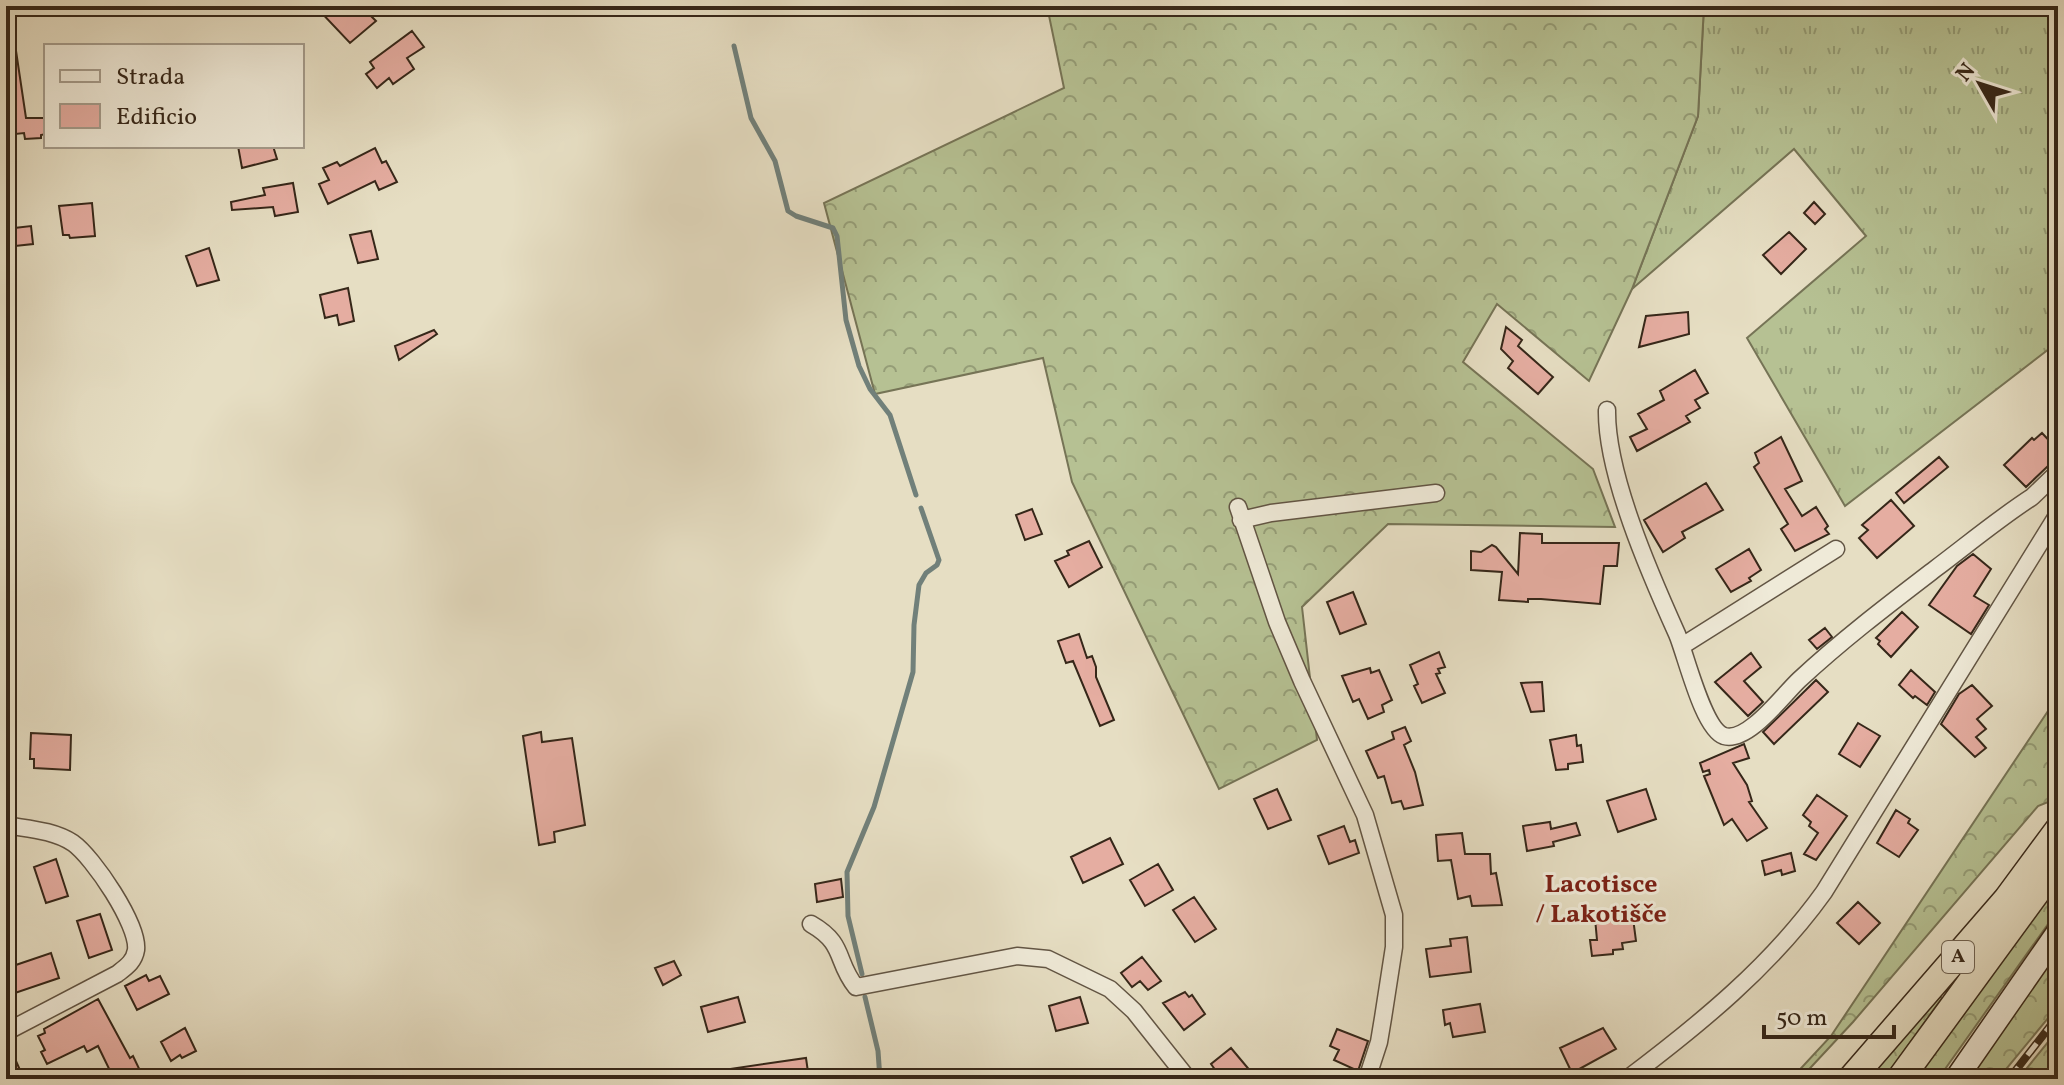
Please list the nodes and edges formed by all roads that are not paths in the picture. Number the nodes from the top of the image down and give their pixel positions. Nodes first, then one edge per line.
1 (1607, 410) dead end
2 (2058, 472) edge
3 (1436, 493) dead end
4 (2058, 514) edge
5 (1836, 549) dead end
6 (1682, 646) junction
7 (6, 825) edge
8 (2058, 830) edge
9 (2058, 863) edge
10 (811, 924) dead end
11 (2058, 932) edge
12 (6, 1032) edge
13 (1188, 1079) edge
14 (1367, 1079) edge
15 (1627, 1079) edge
16 (1851, 1079) edge
17 (1900, 1079) edge
18 (1956, 1079) edge

1 - 6 street
2 - 6 street
3 - 14 street
4 - 15 street
5 - 6 street
7 - 12 street
8 - 16 highway, A
9 - 17 highway
10 - 13 street
11 - 18 main road

